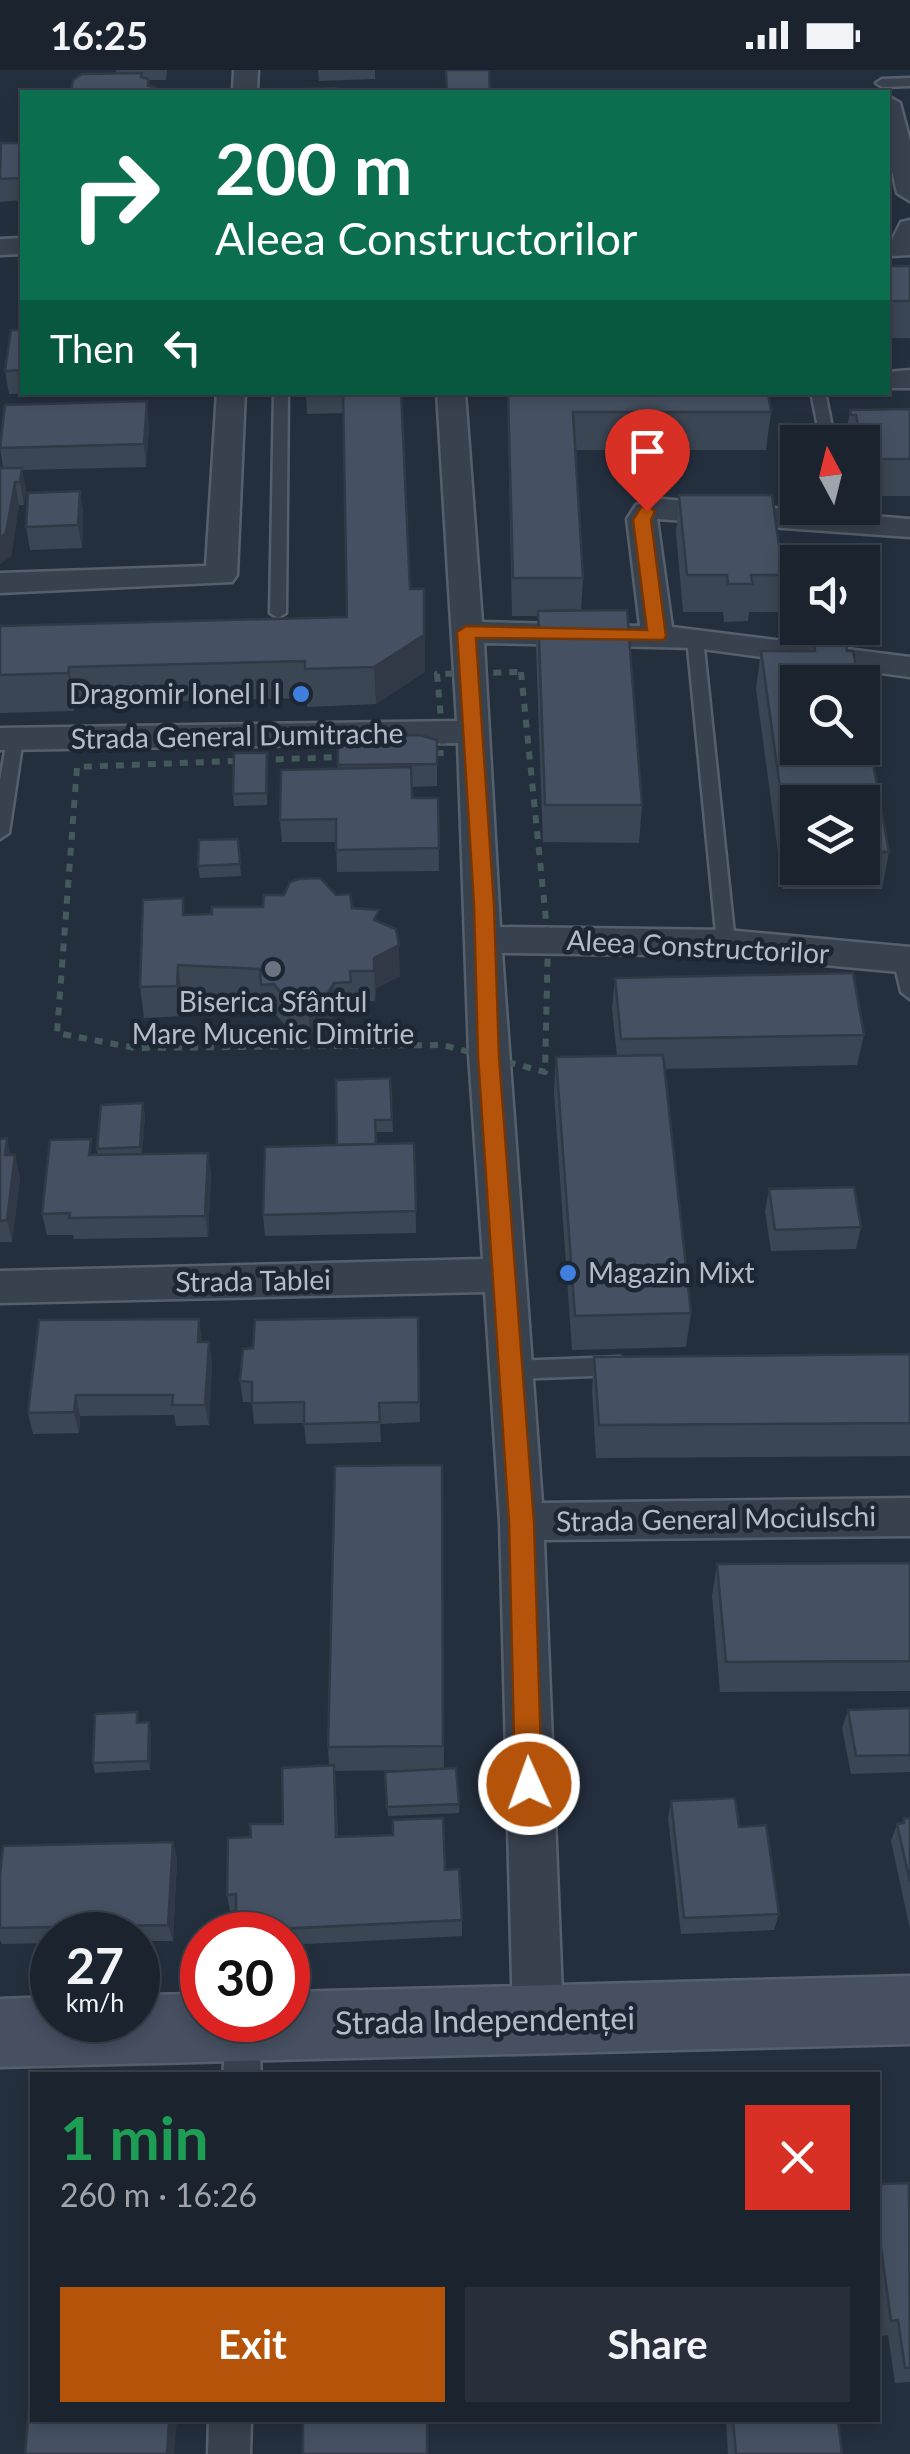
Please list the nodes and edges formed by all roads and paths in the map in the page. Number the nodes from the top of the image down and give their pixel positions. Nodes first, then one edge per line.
1 (910, 82) edge
2 (883, 87) edge
3 (890, 114) edge
4 (910, 193) edge
5 (231, 395) edge
6 (281, 395) edge
7 (451, 395) edge
8 (819, 395) edge
9 (825, 425) edge
10 (780, 513) edge
11 (880, 522) edge
12 (910, 528) edge
13 (0, 583) edge
14 (278, 613) dead end
15 (466, 632) junction
16 (657, 636) junction
17 (696, 638) junction
18 (909, 670) edge
19 (468, 672) junction
20 (458, 732) junction
21 (7, 739) edge
22 (0, 833) edge
23 (486, 940) junction
24 (548, 940) junction
25 (726, 943) junction
26 (907, 970) edge
27 (488, 1056) junction
28 (506, 1275) junction
29 (0, 1287) edge
30 (652, 1365) edge
31 (512, 1370) junction
32 (910, 1517) edge
33 (522, 1522) junction
34 (910, 2010) edge
35 (538, 2019) junction
36 (0, 2033) edge
37 (242, 2051) edge
38 (230, 2422) edge
39 (229, 2454) edge

1 - 2 lane
3 - 4 street
5 - 13 street
6 - 14 lane
7 - 15 street, Strada General Mociulschi
8 - 9 lane
10 - 16 street
11 - 12 street
15 - 16 street
15 - 19 street, Strada General Mociulschi
16 - 17 street
17 - 18 street
17 - 25 lane
19 - 20 street, Strada General Mociulschi
19 - 20 path
19 - 24 path
20 - 21 street, Strada General Dumitrache
20 - 23 street, Strada General Mociulschi
20 - 27 path
21 - 22 lane
23 - 24 street, Aleea Constructorilor
23 - 27 street, Strada General Mociulschi
24 - 25 street, Aleea Constructorilor
24 - 27 path
25 - 26 street, Aleea Constructorilor
27 - 28 street, Strada General Mociulschi
28 - 29 street, Strada Tablei
28 - 31 street, Strada General Mociulschi
30 - 31 lane
31 - 33 street, Strada General Mociulschi
32 - 33 street, Strada General Mociulschi
33 - 35 street, Strada General Mociulschi
34 - 35 main road, Strada Independenței
35 - 37 main road, Strada Independenței
36 - 37 main road, Strada Independenței
38 - 39 street

